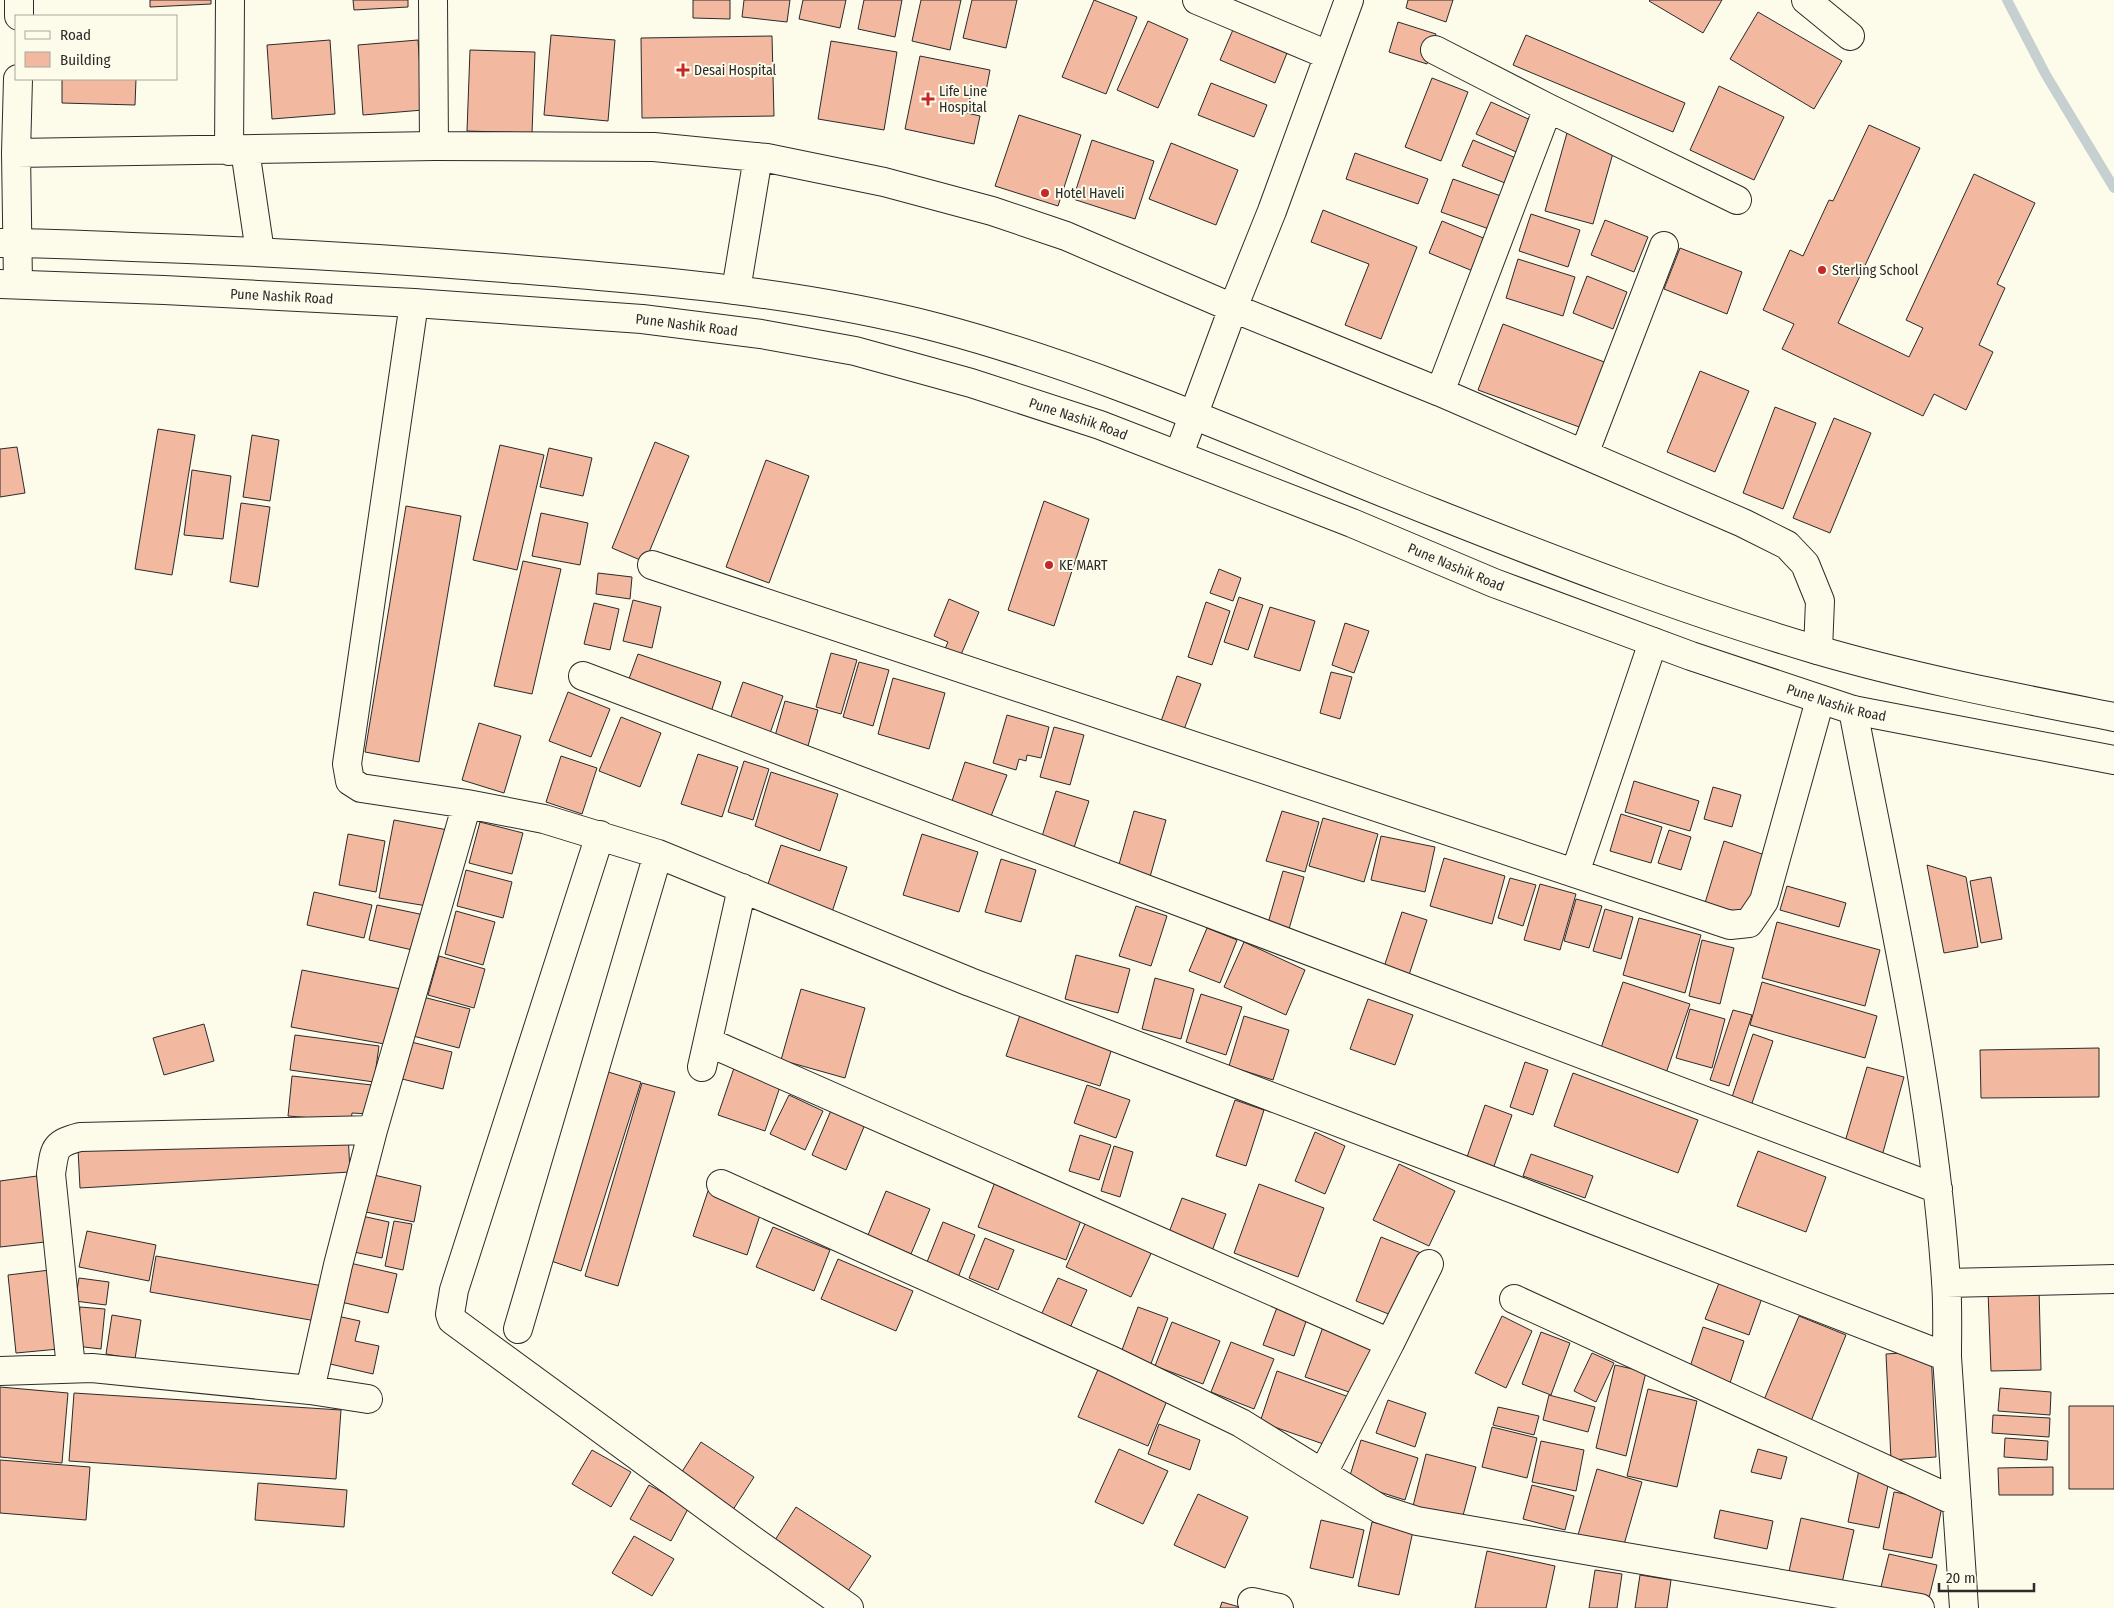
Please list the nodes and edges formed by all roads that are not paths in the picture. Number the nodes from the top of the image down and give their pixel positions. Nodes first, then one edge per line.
1 (19, 0) edge
2 (230, 0) edge
3 (433, 0) edge
4 (1197, 0) edge
5 (1349, 0) edge
6 (1806, 0) edge
7 (19, 15) edge
8 (1850, 36) dead end
9 (1435, 50) dead end
10 (1328, 55) junction
11 (18, 80) edge
12 (1548, 108) junction
13 (434, 146) junction
14 (237, 151) junction
15 (16, 153) junction
16 (758, 157) junction
17 (1737, 200) dead end
18 (8, 243) edge
19 (1664, 246) dead end
20 (260, 252) junction
21 (9, 284) edge
22 (736, 290) junction
23 (414, 303) junction
24 (1233, 308) junction
25 (1440, 392) junction
26 (1195, 414) junction
27 (1178, 454) junction
28 (1584, 454) junction
29 (652, 565) dead end
30 (1653, 642) junction
31 (1818, 650) junction
32 (583, 676) dead end
33 (1820, 700) junction
34 (1853, 710) junction
35 (2114, 717) edge
36 (2114, 760) edge
37 (467, 804) junction
38 (600, 835) junction
39 (658, 854) junction
40 (1575, 873) junction
41 (742, 888) junction
42 (372, 1130) junction
43 (721, 1184) dead end
44 (1938, 1189) junction
45 (1429, 1264) dead end
46 (2114, 1279) edge
47 (1946, 1283) junction
48 (1514, 1299) dead end
49 (518, 1329) dead end
50 (1390, 1343) junction
51 (1947, 1357) junction
52 (71, 1368) junction
53 (0, 1371) edge
54 (310, 1390) junction
55 (368, 1399) dead end
56 (1323, 1473) junction
57 (1957, 1502) junction
58 (1252, 1602) dead end
59 (849, 1608) edge
60 (1279, 1608) edge
61 (1920, 1608) edge
62 (1964, 1608) edge

1 - 7 main road
2 - 14 main road
3 - 13 main road
4 - 10 main road
5 - 10 main road
6 - 8 main road
9 - 12 main road
10 - 24 main road
11 - 15 main road
12 - 17 main road
12 - 25 main road
13 - 14 main road
13 - 16 main road
14 - 15 main road
14 - 20 main road
15 - 18 main road
16 - 22 main road
16 - 24 main road
18 - 20 main road
18 - 21 main road
19 - 28 main road
20 - 22 main road
21 - 23 main road, Pune Nashik Road
22 - 26 main road
23 - 27 main road, Pune Nashik Road
23 - 37 main road
24 - 25 main road
24 - 26 main road
25 - 28 main road
26 - 27 main road
26 - 31 main road
27 - 30 main road, Pune Nashik Road
28 - 31 main road
29 - 40 main road
30 - 33 main road, Pune Nashik Road
30 - 40 main road
31 - 35 main road
32 - 44 main road
33 - 34 main road, Pune Nashik Road
33 - 40 main road
34 - 36 main road, Pune Nashik Road
34 - 44 main road
37 - 38 main road
37 - 42 main road
38 - 39 main road
38 - 59 main road
39 - 41 main road
39 - 49 main road
41 - 50 main road
41 - 51 main road
42 - 52 main road
42 - 54 main road
43 - 56 main road
44 - 47 main road
45 - 50 main road
46 - 47 main road
47 - 51 main road
48 - 57 main road
50 - 56 main road
51 - 57 main road
52 - 53 main road
52 - 54 main road
54 - 55 main road
56 - 61 main road
57 - 62 main road
58 - 60 main road

